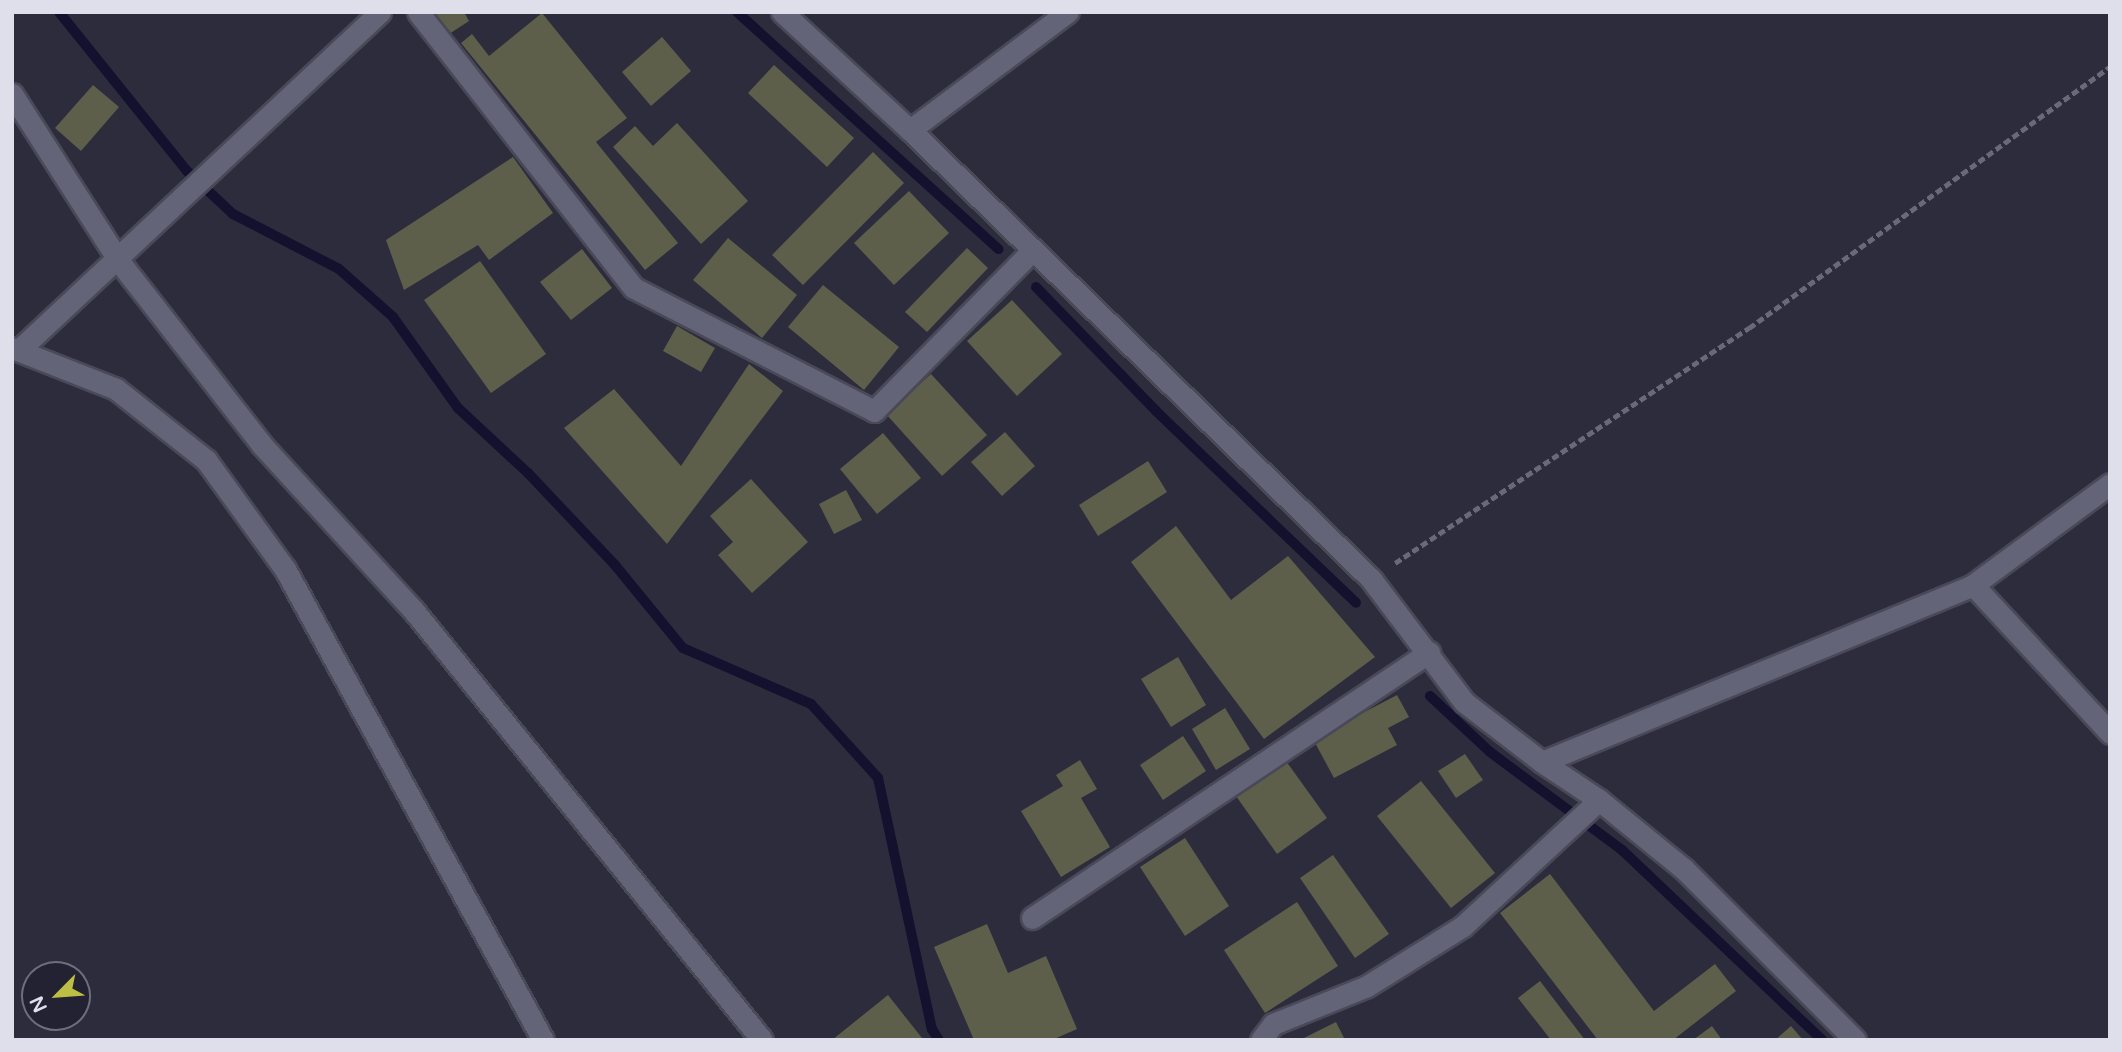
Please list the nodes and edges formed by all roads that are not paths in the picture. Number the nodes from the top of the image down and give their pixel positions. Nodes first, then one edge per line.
1 (380, 12) edge
2 (418, 12) edge
3 (782, 12) edge
4 (1068, 12) edge
5 (12, 94) edge
6 (910, 130) junction
7 (1033, 250) junction
8 (118, 260) junction
9 (16, 349) edge
10 (2110, 484) edge
11 (1973, 585) junction
12 (1429, 652) junction
13 (2110, 733) edge
14 (1542, 762) junction
15 (1599, 800) junction
16 (1032, 918) dead end
17 (543, 1040) edge
18 (762, 1040) edge
19 (1261, 1040) edge
20 (1855, 1040) edge

1 - 8 street
2 - 7 street
3 - 6 street
4 - 6 street
5 - 8 street
6 - 7 street
7 - 12 street
8 - 9 street
8 - 18 street
9 - 17 street
10 - 11 street
11 - 13 street
11 - 14 street
12 - 14 street
12 - 16 street
14 - 15 street
15 - 19 street
15 - 20 street

